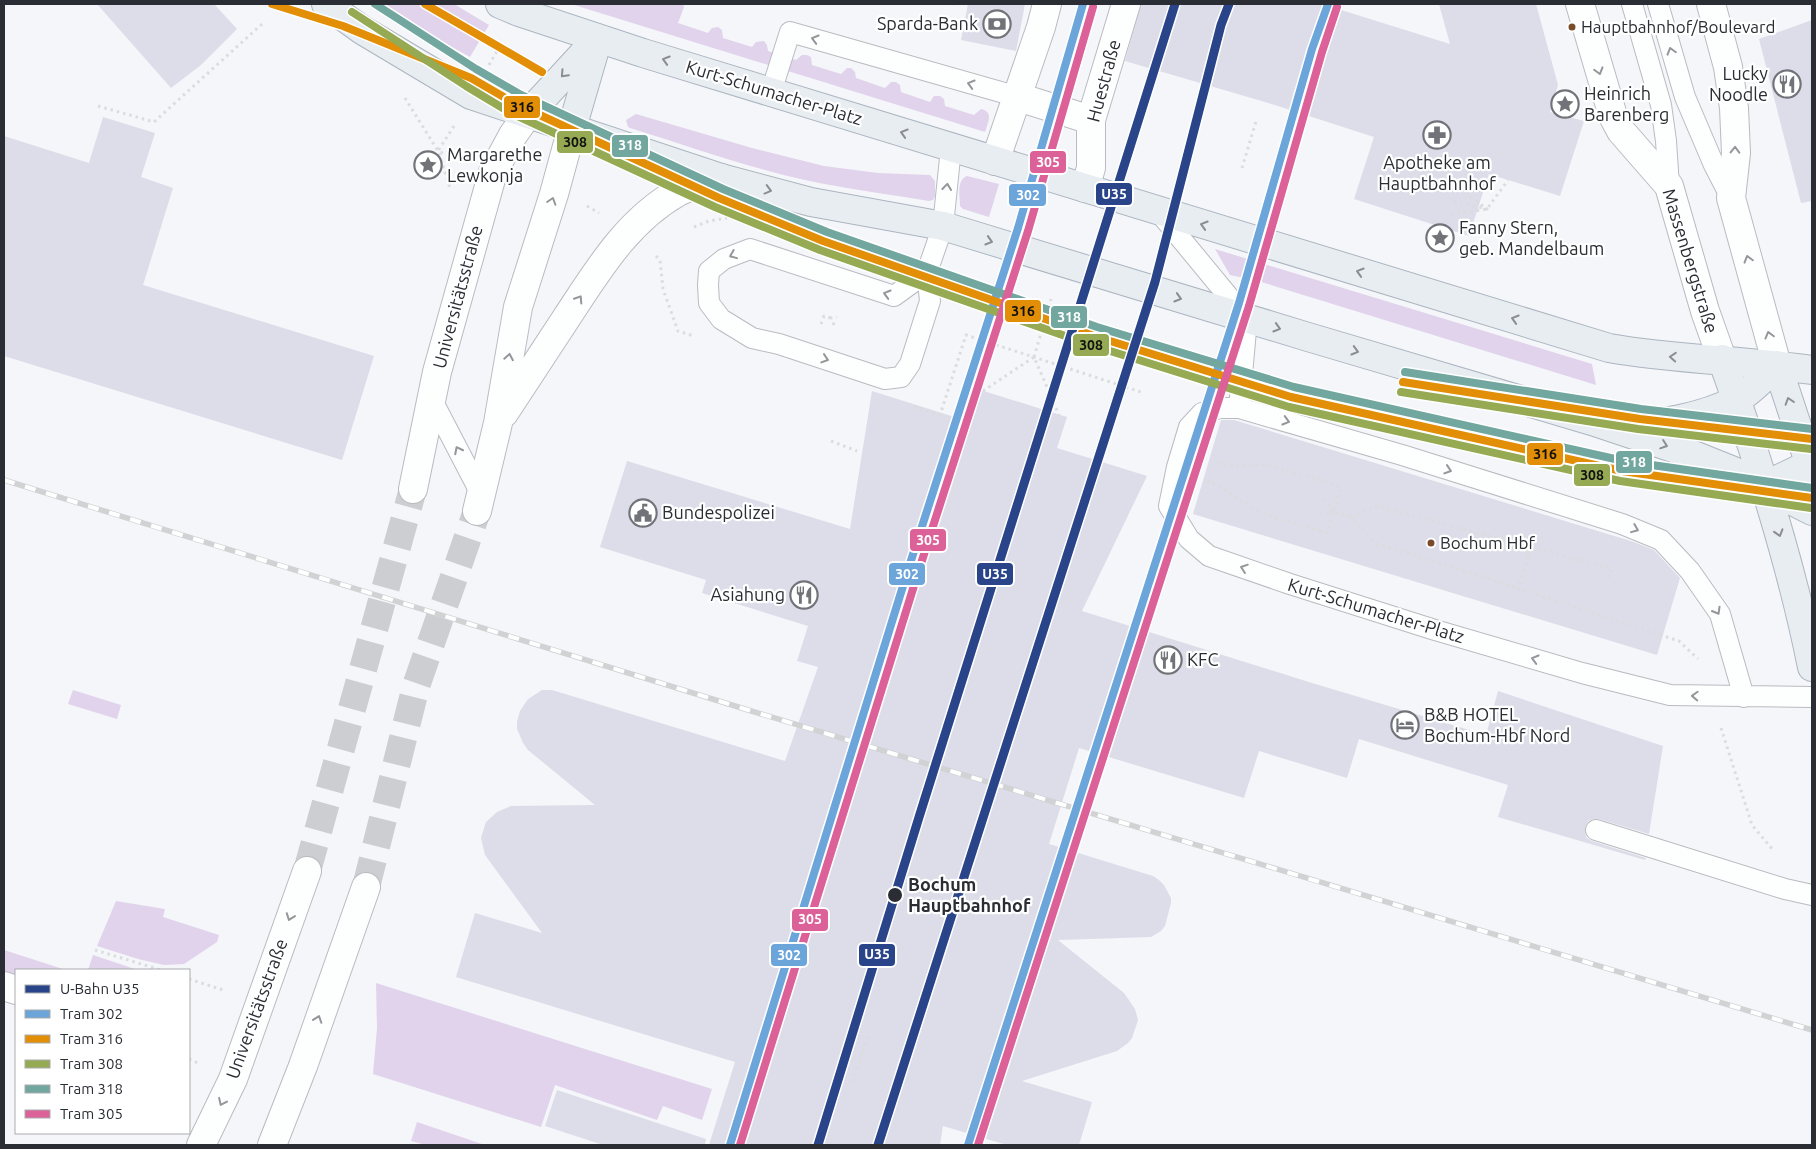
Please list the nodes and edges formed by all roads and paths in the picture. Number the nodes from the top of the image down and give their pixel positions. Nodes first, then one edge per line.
1 (326, 4) edge
2 (500, 4) edge
3 (1047, 4) edge
4 (1126, 4) edge
5 (1580, 4) edge
6 (1632, 4) edge
7 (1658, 4) edge
8 (1711, 4) edge
9 (262, 24) dead end
10 (598, 38) junction
11 (502, 43) dead end
12 (488, 68) dead end
13 (771, 92) junction
14 (403, 95) dead end
15 (1018, 97) junction
16 (98, 106) dead end
17 (528, 114) junction
18 (1257, 118) dead end
19 (1092, 120) junction
20 (572, 128) junction
21 (452, 129) dead end
22 (1699, 131) junction
23 (1666, 141) junction
24 (951, 148) junction
25 (438, 151) junction
26 (995, 161) junction
27 (466, 162) dead end
28 (1242, 168) dead end
29 (721, 178) junction
30 (1508, 180) dead end
31 (1669, 186) junction
32 (1458, 187) dead end
33 (1085, 188) junction
34 (452, 198) dead end
35 (1731, 198) junction
36 (1454, 201) dead end
37 (584, 205) dead end
38 (1487, 209) junction
39 (1158, 211) junction
40 (1451, 214) dead end
41 (602, 216) dead end
42 (942, 226) junction
43 (927, 272) junction
44 (959, 276) dead end
45 (1051, 299) dead end
46 (1050, 306) junction
47 (837, 317) dead end
48 (1246, 319) junction
49 (834, 325) dead end
50 (1034, 358) junction
51 (1722, 359) junction
52 (1777, 365) junction
53 (1812, 370) edge
54 (983, 391) dead end
55 (432, 398) junction
56 (1737, 400) junction
57 (1239, 408) junction
58 (1059, 415) dead end
59 (498, 423) junction
60 (1618, 429) junction
61 (831, 441) dead end
62 (857, 451) dead end
63 (1205, 460) dead end
64 (1811, 466) edge
65 (1764, 486) junction
66 (1206, 488) dead end
67 (413, 489) tunnel mouth
68 (1324, 499) dead end
69 (479, 502) joint
70 (1812, 511) edge
71 (1333, 513) junction
72 (1320, 515) dead end
73 (1351, 517) junction
74 (1532, 547) junction
75 (1157, 562) dead end
76 (1608, 578) dead end
77 (1518, 588) junction
78 (1134, 628) dead end
79 (1678, 641) dead end
80 (1812, 667) edge
81 (1744, 697) junction
82 (1812, 697) edge
83 (1734, 770) dead end
84 (1596, 830) dead end
85 (1775, 853) dead end
86 (307, 871) tunnel mouth
87 (366, 887) tunnel mouth
88 (1812, 896) edge
89 (95, 950) dead end
90 (158, 969) edge
91 (868, 1035) dead end
92 (853, 1082) dead end
93 (201, 1145) edge
94 (272, 1145) edge

1 - 17 main road
2 - 10 main road, Kurt-Schumacher-Platz
3 - 15 main road
4 - 19 main road, Huestraße
5 -> 31 main road, Massenbergstraße
6 - 23 lane
22 -> 7 lane
35 -> 8 main road
9 - 16 path
13 -> 10 main road, Kurt-Schumacher-Platz
10 -> 17 main road
10 - 20 main road
11 - 12 path
15 -> 13 lane
24 -> 13 main road, Kurt-Schumacher-Platz
14 - 25 path
15 - 19 main road
15 - 26 main road
17 - 20 main road
17 - 55 main road, Universitätsstraße
18 - 28 path
19 - 33 main road, Huestraße
20 - 29 main road
59 -> 20 main road
21 - 25 path
22 - 23 lane
22 - 35 lane
23 - 31 lane
24 - 26 main road, Kurt-Schumacher-Platz
42 -> 24 lane
25 - 27 path
25 - 34 path
26 - 33 main road, Kurt-Schumacher-Platz
29 -> 42 main road
59 -> 29 main road
30 - 38 path
31 - 51 main road, Massenbergstraße
32 - 38 path
33 - 39 main road, Kurt-Schumacher-Platz
52 -> 35 main road
36 - 38 path
37 - 41 path
38 - 40 path
39 - 48 lane
51 -> 39 main road, Kurt-Schumacher-Platz
42 - 43 lane
42 -> 48 main road
43 -> 43 lane
44 - 46 path
45 - 46 path
46 - 50 path
47 - 49 path
48 - 57 lane
48 -> 60 main road
50 - 54 path
50 - 58 path
51 - 52 main road, Kurt-Schumacher-Platz
51 - 56 main road
52 - 53 main road, Kurt-Schumacher-Platz
52 - 56 main road
64 -> 52 main road
55 - 67 main road, Universitätsstraße
69 -> 55 lane
56 - 60 main road
56 - 65 main road
57 -> 81 lane, Kurt-Schumacher-Platz
81 -> 57 lane, Kurt-Schumacher-Platz
59 - 69 main road
60 -> 65 main road
61 - 62 path
63 - 71 path
64 - 65 main road
65 - 70 main road
65 -> 80 main road
66 - 71 path
68 - 71 path
71 - 72 path
71 - 73 path
73 - 74 path
73 - 77 path
74 - 76 path
74 - 77 path
75 - 78 path
77 - 79 path
81 - 82 lane, Kurt-Schumacher-Platz
83 - 85 path
84 - 88 lane
86 -> 93 main road, Universitätsstraße
94 -> 87 main road
89 - 90 path
91 - 92 path

